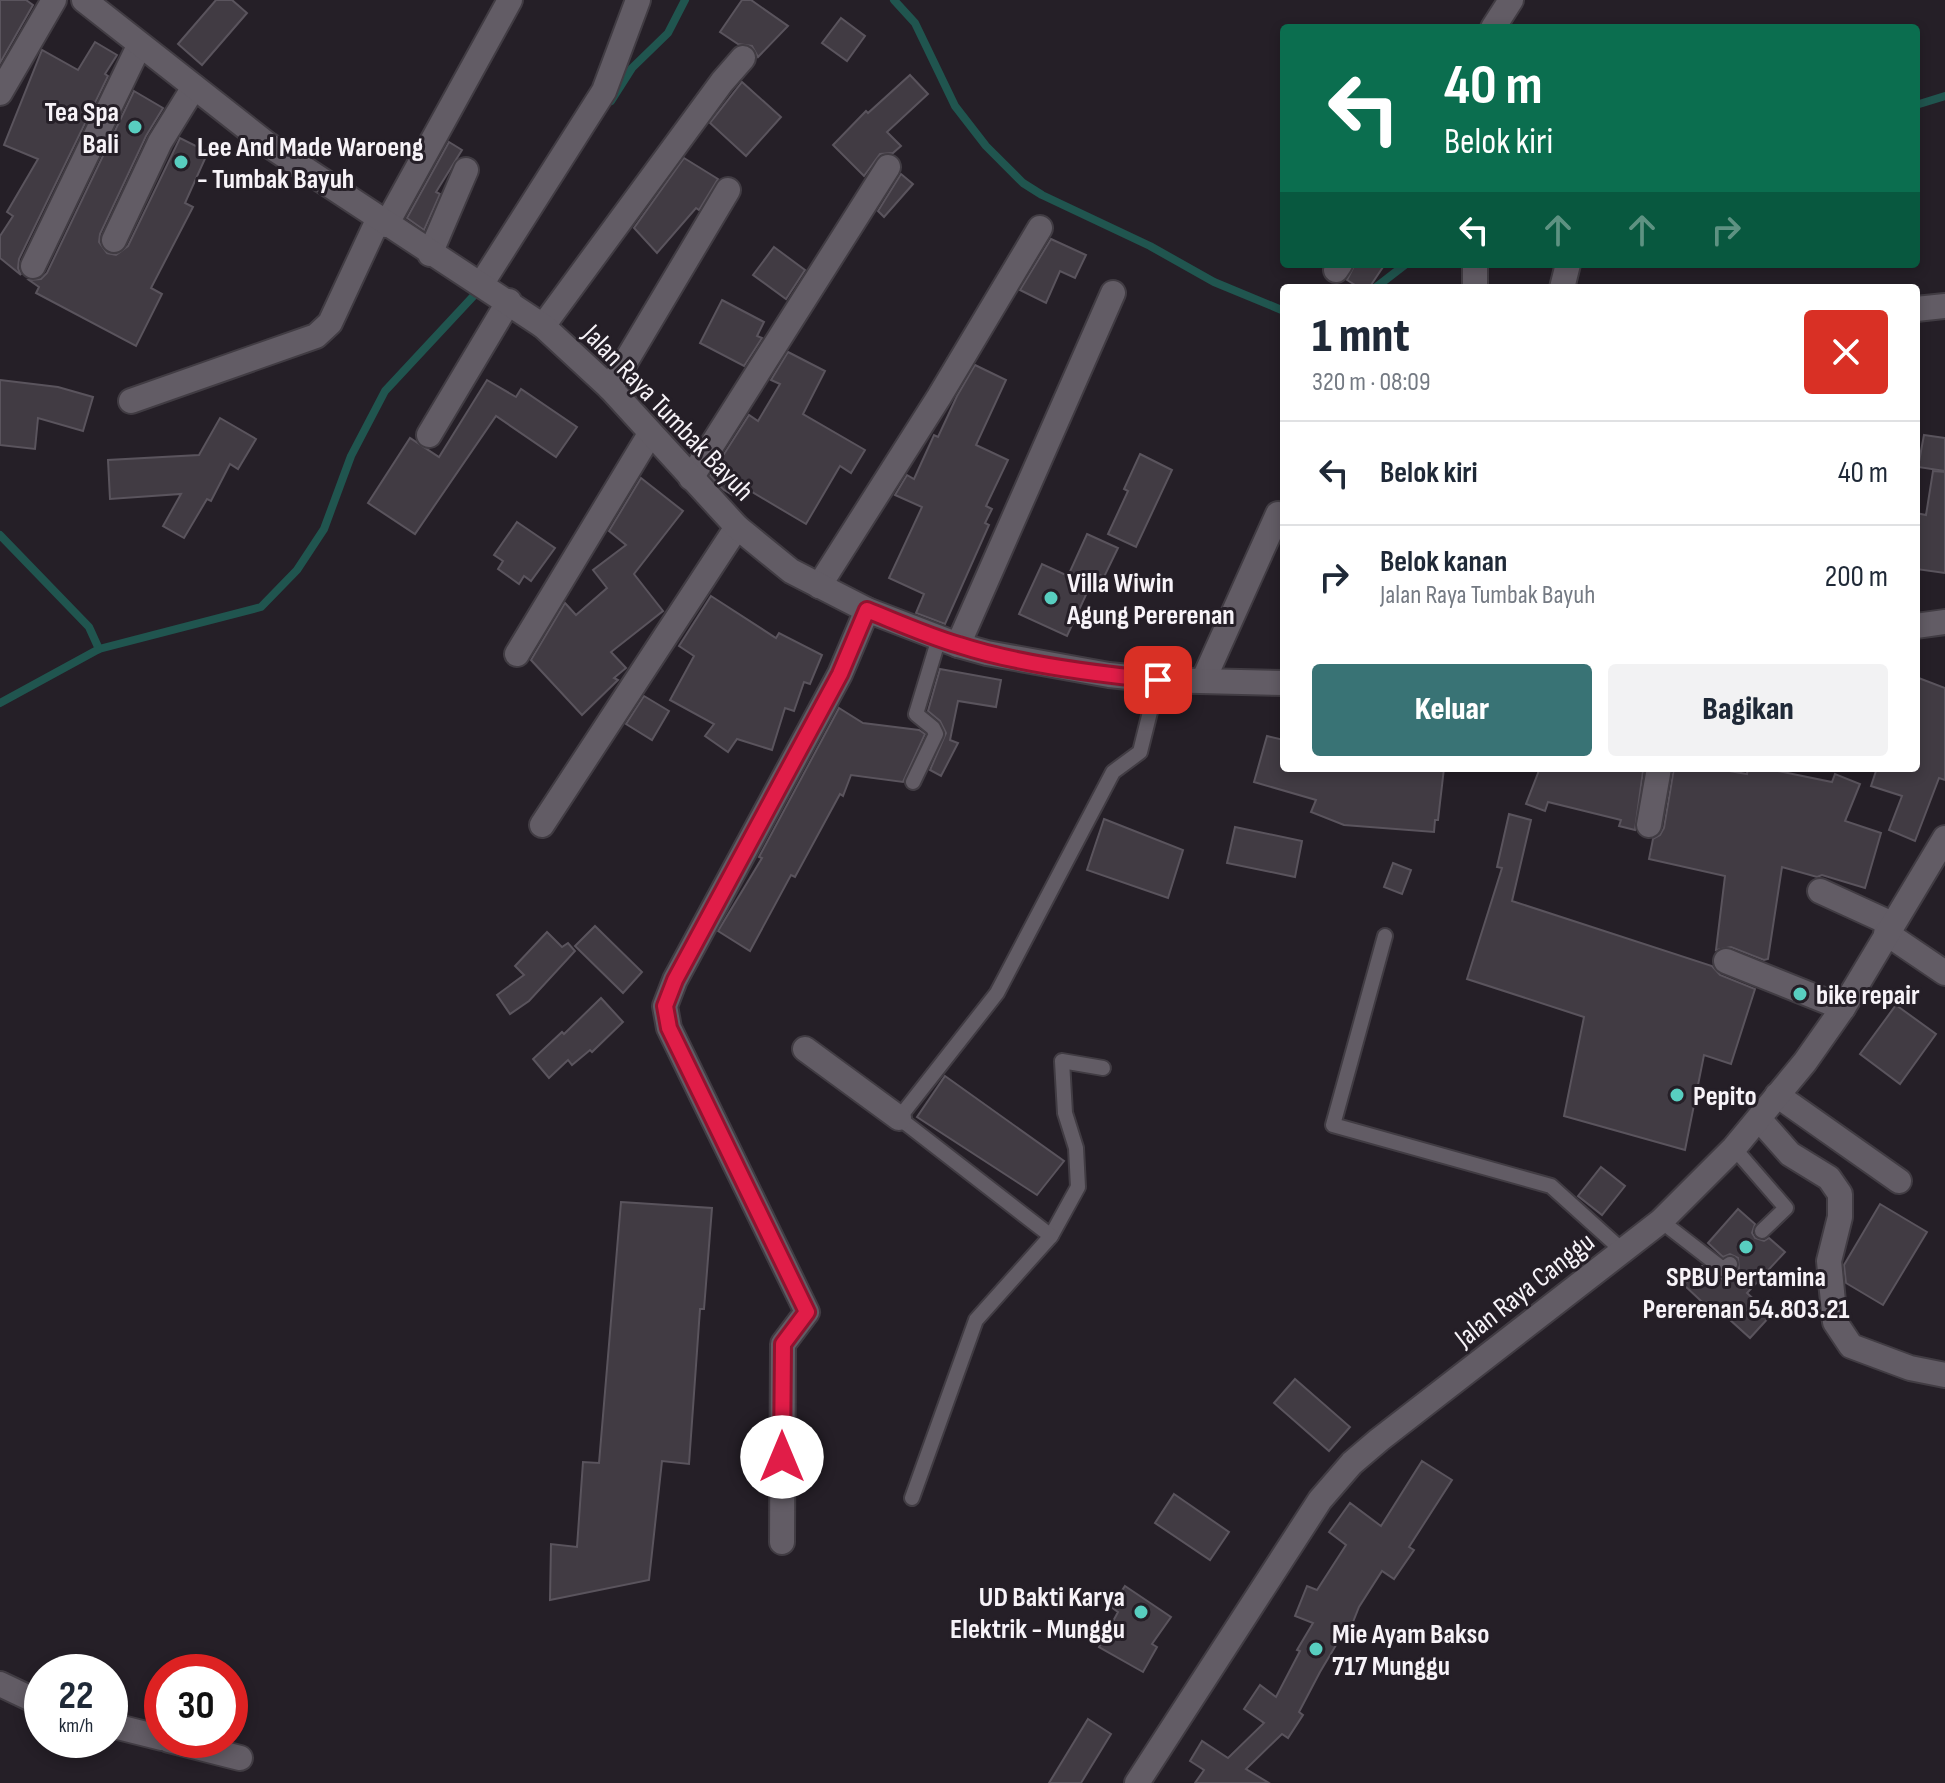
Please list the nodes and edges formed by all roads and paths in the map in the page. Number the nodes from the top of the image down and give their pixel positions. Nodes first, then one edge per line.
1 (54, 0) edge
2 (84, 0) edge
3 (510, 0) edge
4 (638, 0) edge
5 (1511, 0) edge
6 (1496, 24) edge
7 (139, 46) junction
8 (743, 58) dead end
9 (194, 87) junction
10 (0, 93) edge
11 (888, 167) dead end
12 (466, 170) dead end
13 (728, 190) dead end
14 (382, 222) junction
15 (1040, 228) dead end
16 (114, 240) dead end
17 (430, 254) junction
18 (33, 266) dead end
19 (496, 293) junction
20 (1113, 293) dead end
21 (1945, 306) edge
22 (1920, 309) edge
23 (543, 326) junction
24 (610, 388) junction
25 (131, 401) dead end
26 (650, 434) junction
27 (429, 435) dead end
28 (691, 478) junction
29 (1278, 514) dead end
30 (737, 527) junction
31 (819, 586) junction
32 (867, 610) junction
33 (1945, 622) edge
34 (1920, 625) edge
35 (948, 642) junction
36 (517, 654) dead end
37 (1158, 680) junction
38 (1203, 681) junction
39 (1280, 683) edge
40 (1658, 772) edge
41 (913, 782) dead end
42 (542, 825) dead end
43 (1649, 825) dead end
44 (1945, 838) edge
45 (1820, 891) dead end
46 (1889, 929) junction
47 (1385, 936) dead end
48 (1726, 961) dead end
49 (1945, 973) edge
50 (1843, 1008) junction
51 (805, 1049) dead end
52 (1103, 1068) dead end
53 (1777, 1095) junction
54 (899, 1118) junction
55 (1759, 1119) junction
56 (1734, 1148) junction
57 (1899, 1181) dead end
58 (1661, 1221) junction
59 (1762, 1231) dead end
60 (1051, 1236) junction
61 (1623, 1251) junction
62 (1730, 1264) dead end
63 (1945, 1375) edge
64 (912, 1498) dead end
65 (782, 1542) dead end
66 (0, 1684) edge
67 (24, 1695) edge
68 (1137, 1783) edge

1 - 10 street
2 - 7 street, Jalan Raya Tumbak Bayuh
3 - 14 street
4 - 19 street
5 - 6 street
7 - 9 street, Jalan Raya Tumbak Bayuh
7 - 18 street
8 - 23 street
9 - 14 street, Jalan Raya Tumbak Bayuh
9 - 16 street
11 - 28 street
12 - 17 street
13 - 24 street
14 - 17 street, Jalan Raya Tumbak Bayuh
14 - 25 street
15 - 31 street
17 - 19 street, Jalan Raya Tumbak Bayuh
19 - 23 street, Jalan Raya Tumbak Bayuh
19 - 27 street
20 - 35 street
21 - 22 street
23 - 24 street, Jalan Raya Tumbak Bayuh
24 - 26 street, Jalan Raya Tumbak Bayuh
26 - 28 street, Jalan Raya Tumbak Bayuh
26 - 36 street
28 - 30 street, Jalan Raya Tumbak Bayuh
29 - 38 street
30 - 31 street, Jalan Raya Tumbak Bayuh
30 - 42 street
31 - 32 street, Jalan Raya Tumbak Bayuh
32 - 35 street, Jalan Raya Tumbak Bayuh
32 - 65 street
33 - 34 street
35 - 37 street, Jalan Raya Tumbak Bayuh
35 - 41 lane
37 - 38 street, Jalan Raya Tumbak Bayuh
37 - 54 lane
38 - 39 street, Jalan Raya Tumbak Bayuh
40 - 43 street
44 - 46 street, Jalan Raya Canggu
45 - 46 street
46 - 49 street
46 - 50 street, Jalan Raya Canggu
47 - 61 lane
48 - 50 street
50 - 53 street, Jalan Raya Canggu
51 - 54 street
52 - 60 lane
53 - 55 street, Jalan Raya Canggu
53 - 57 street
54 - 60 lane
55 - 56 street, Jalan Raya Canggu
55 - 63 street
56 - 58 street, Jalan Raya Canggu
56 - 59 lane
58 - 61 street, Jalan Raya Canggu
58 - 62 lane
60 - 64 lane
61 - 68 street, Jalan Raya Canggu
66 - 67 street

